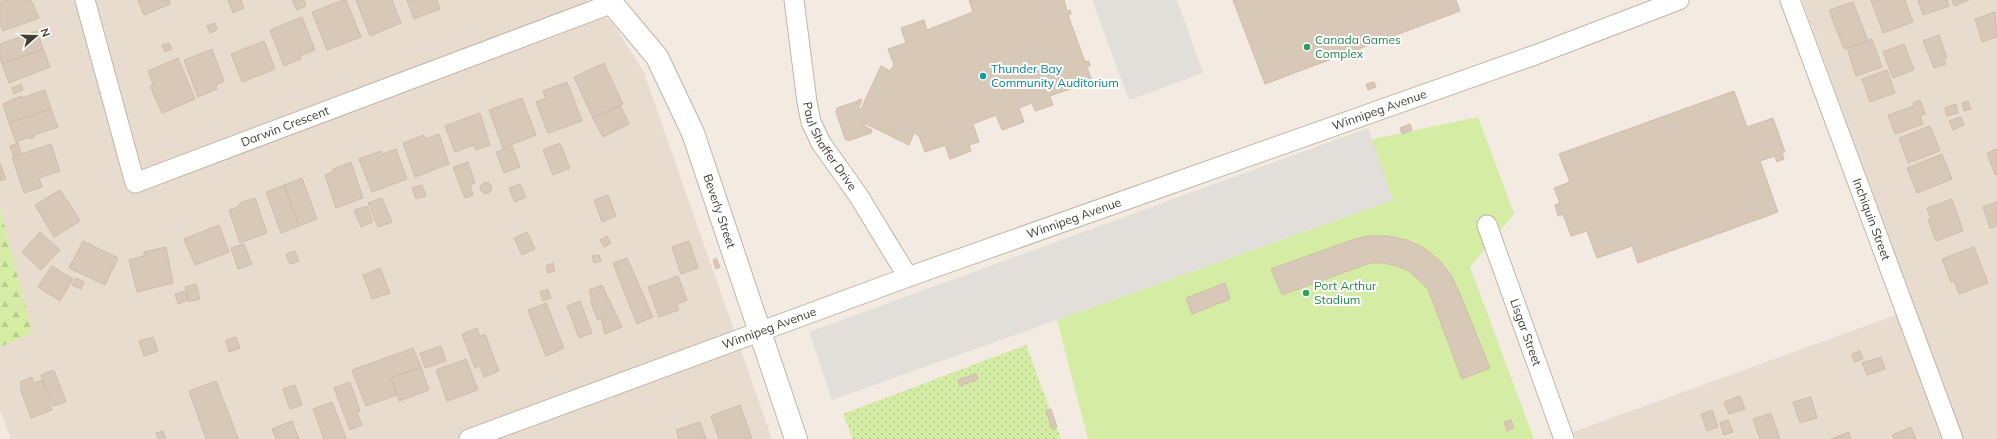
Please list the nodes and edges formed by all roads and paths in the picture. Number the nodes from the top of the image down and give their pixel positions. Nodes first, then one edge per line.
1 (84, 0) edge
2 (794, 0) edge
3 (1679, 0) edge
4 (1790, 0) edge
5 (611, 2) edge
6 (1487, 225) dead end
7 (908, 277) junction
8 (759, 332) junction
9 (469, 439) edge
10 (796, 439) edge
11 (1564, 439) edge
12 (1953, 439) edge

1 - 5 street, Darwin Crescent
2 - 7 street, Paul Shaffer Drive
3 - 7 street, Winnipeg Avenue
4 - 12 street, Inchiquin Street
5 - 8 street, Beverly Street
6 - 11 street, Lisgar Street
7 - 8 street, Winnipeg Avenue
8 - 9 street, Winnipeg Avenue
8 - 10 street, Beverly Street

